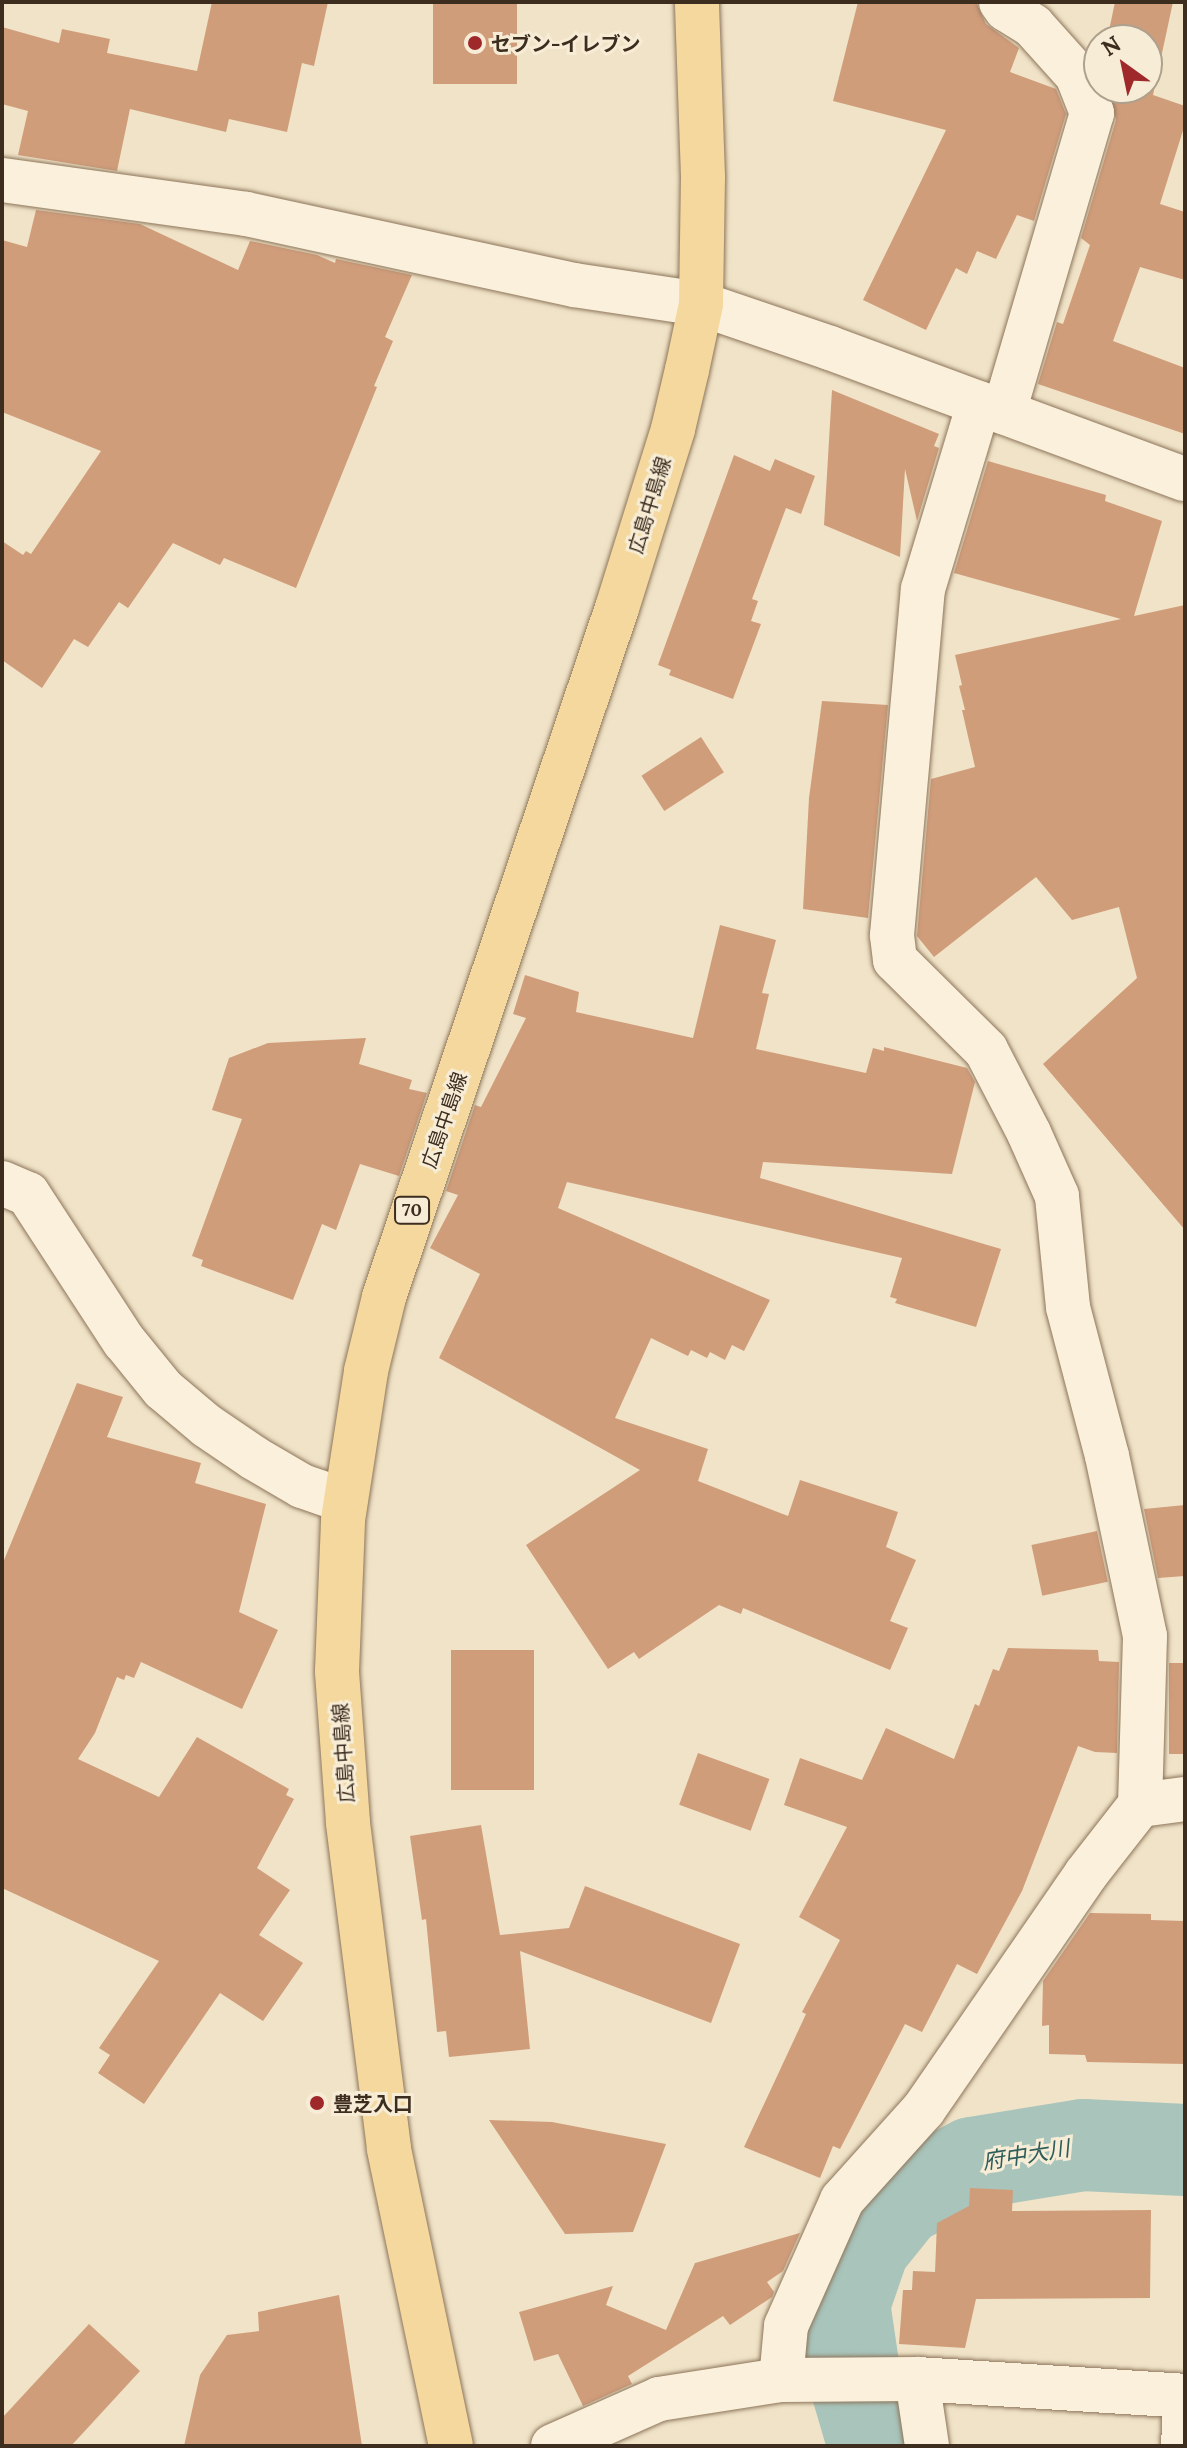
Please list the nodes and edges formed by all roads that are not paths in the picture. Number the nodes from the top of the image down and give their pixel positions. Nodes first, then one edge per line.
1 (697, 2) edge
2 (1001, 2) edge
3 (2, 180) edge
4 (701, 304) junction
5 (992, 408) junction
6 (1185, 479) edge
7 (2, 1183) edge
8 (345, 1501) junction
9 (1185, 1799) edge
10 (1140, 1805) junction
11 (802, 2380) junction
12 (902, 2380) junction
13 (1185, 2396) edge
14 (1185, 2404) edge
15 (451, 2446) edge
16 (553, 2446) edge
17 (927, 2446) edge
18 (1183, 2446) edge

1 - 4 main road, 広島中島線 / 70
2 - 5 street
3 - 4 street
4 - 5 street
4 - 8 main road, 広島中島線 / 70
5 - 6 street
5 - 10 street
7 - 8 street
8 - 15 main road, 広島中島線 / 70
9 - 10 street
10 - 11 street
11 - 12 street
11 - 16 street
12 - 13 street
12 - 17 street
14 - 18 street

